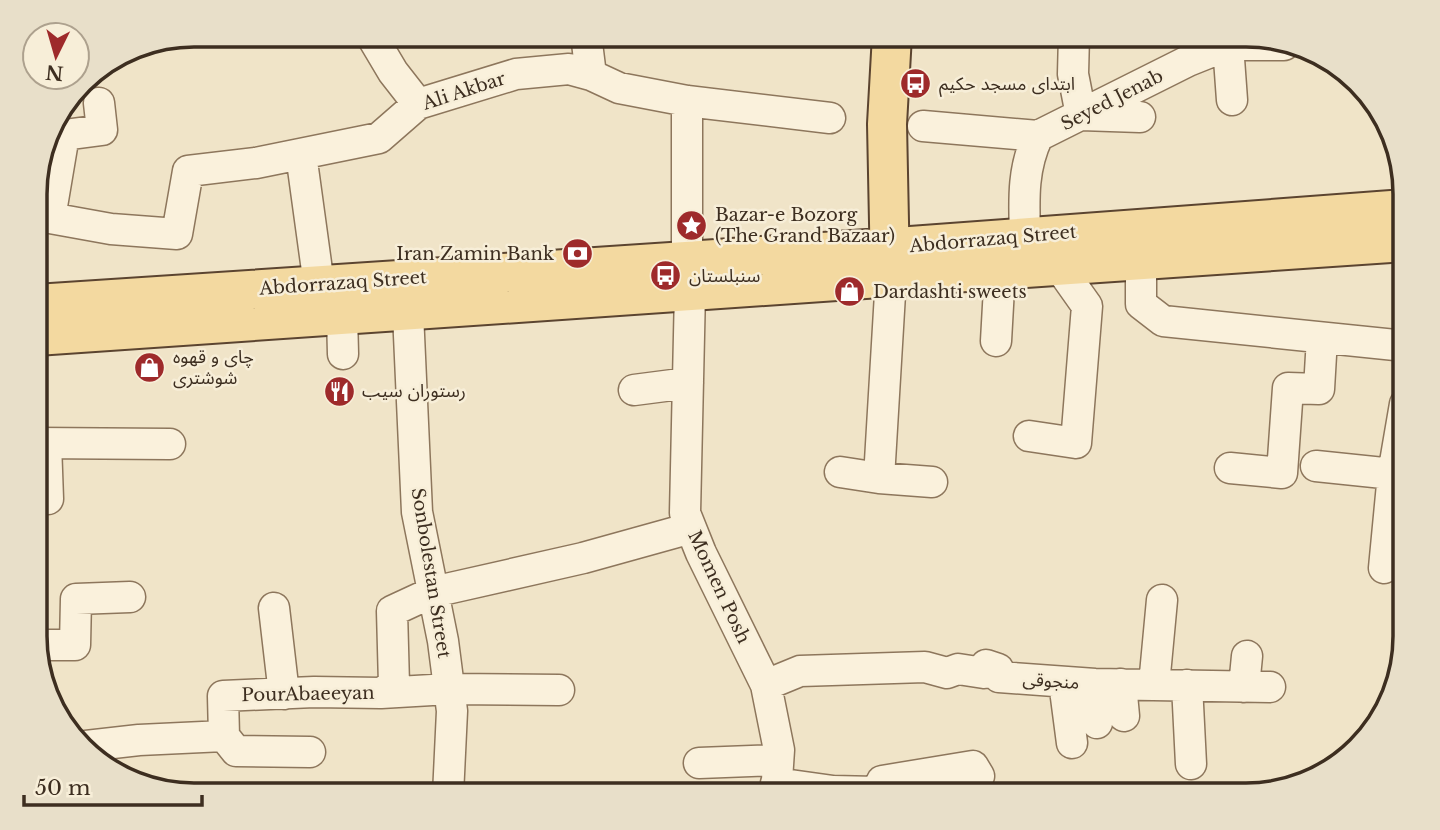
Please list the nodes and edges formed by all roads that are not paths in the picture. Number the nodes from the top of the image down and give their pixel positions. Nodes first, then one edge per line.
1 (378, 47) edge
2 (588, 47) edge
3 (891, 47) edge
4 (899, 47) edge
5 (1074, 47) edge
6 (1223, 47) edge
7 (1228, 47) edge
8 (591, 75) junction
9 (1233, 100) dead end
10 (687, 101) junction
11 (99, 103) dead end
12 (418, 104) junction
13 (1081, 116) junction
14 (1140, 117) dead end
15 (830, 118) dead end
16 (923, 126) dead end
17 (1038, 136) junction
18 (301, 154) junction
19 (47, 202) edge
20 (1392, 210) edge
21 (47, 219) edge
22 (1025, 236) junction
23 (1392, 243) edge
24 (1140, 260) junction
25 (894, 262) junction
26 (1058, 265) junction
27 (1000, 270) junction
28 (689, 276) junction
29 (319, 285) junction
30 (407, 294) junction
31 (47, 303) edge
32 (342, 315) junction
33 (47, 335) edge
34 (1322, 338) junction
35 (996, 341) dead end
36 (1392, 345) edge
37 (343, 354) dead end
38 (688, 383) junction
39 (634, 390) dead end
40 (1029, 436) dead end
41 (47, 443) edge
42 (170, 444) dead end
43 (1316, 466) dead end
44 (1230, 468) dead end
45 (840, 472) dead end
46 (1392, 474) joint
47 (879, 478) junction
48 (932, 482) dead end
49 (47, 491) edge
50 (48, 499) dead end
51 (691, 527) junction
52 (1392, 553) edge
53 (433, 592) junction
54 (130, 597) dead end
55 (1162, 600) dead end
56 (274, 608) dead end
57 (48, 645) edge
58 (1247, 656) dead end
59 (1064, 682) junction
60 (1108, 684) junction
61 (766, 685) junction
62 (1154, 685) junction
63 (1187, 685) junction
64 (449, 689) junction
65 (559, 690) dead end
66 (381, 693) junction
67 (284, 694) junction
68 (1111, 720) dead end
69 (224, 736) junction
70 (1072, 743) dead end
71 (97, 746) edge
72 (310, 752) dead end
73 (699, 763) dead end
74 (1191, 764) dead end
75 (979, 776) dead end
76 (777, 779) edge
77 (881, 782) edge
78 (449, 783) edge

1 - 12 street
2 - 8 street
3 - 25 main road
4 - 25 street
5 - 13 street
6 - 13 street, Seyed Jenab
7 - 9 street
8 - 10 street, Ali Akbar
8 - 12 street, Ali Akbar
10 - 15 street, Ali Akbar
10 - 28 street, Momen Posh
11 - 19 street
12 - 18 street, Ali Akbar
13 - 14 street
13 - 17 street, Seyed Jenab
16 - 17 street
17 - 22 street
18 - 21 street, Ali Akbar
18 - 29 street
20 - 22 main road, Abdorrazaq Street
22 - 25 main road, Abdorrazaq Street
23 - 24 main road, Abdorrazaq Street
24 - 26 main road, Abdorrazaq Street
24 - 34 street
25 - 27 main road, Abdorrazaq Street
25 - 28 main road, Abdorrazaq Street
25 - 47 street
26 - 27 main road, Abdorrazaq Street
26 - 40 street
27 - 35 street
28 - 30 main road, Abdorrazaq Street
28 - 38 street, Momen Posh
29 - 30 main road, Abdorrazaq Street
29 - 31 main road, Abdorrazaq Street
30 - 32 main road, Abdorrazaq Street
30 - 53 street, Sonbolestan Street
32 - 33 main road, Abdorrazaq Street
32 - 37 street
34 - 36 street
34 - 44 street
38 - 39 street
38 - 51 street, Momen Posh
41 - 42 street
43 - 46 street
45 - 47 street
46 - 52 street
47 - 48 street
49 - 50 street
51 - 53 street, PourAbaeeyan
51 - 61 street, Momen Posh
53 - 64 street, Sonbolestan Street
53 - 66 street, PourAbaeeyan
54 - 57 street
55 - 62 street
56 - 67 street
58 - 63 street, منجوقی
59 - 60 street, منجوقی
59 - 61 street, منجوقی
59 - 70 street
60 - 62 street, منجوقی
60 - 68 street
61 - 76 street, Momen Posh
62 - 63 street, منجوقی
63 - 74 street
64 - 65 street
64 - 66 street
64 - 78 street, Sonbolestan Street
66 - 67 street, PourAbaeeyan
67 - 69 street, PourAbaeeyan
69 - 71 street
69 - 72 street
73 - 76 street
75 - 77 street

